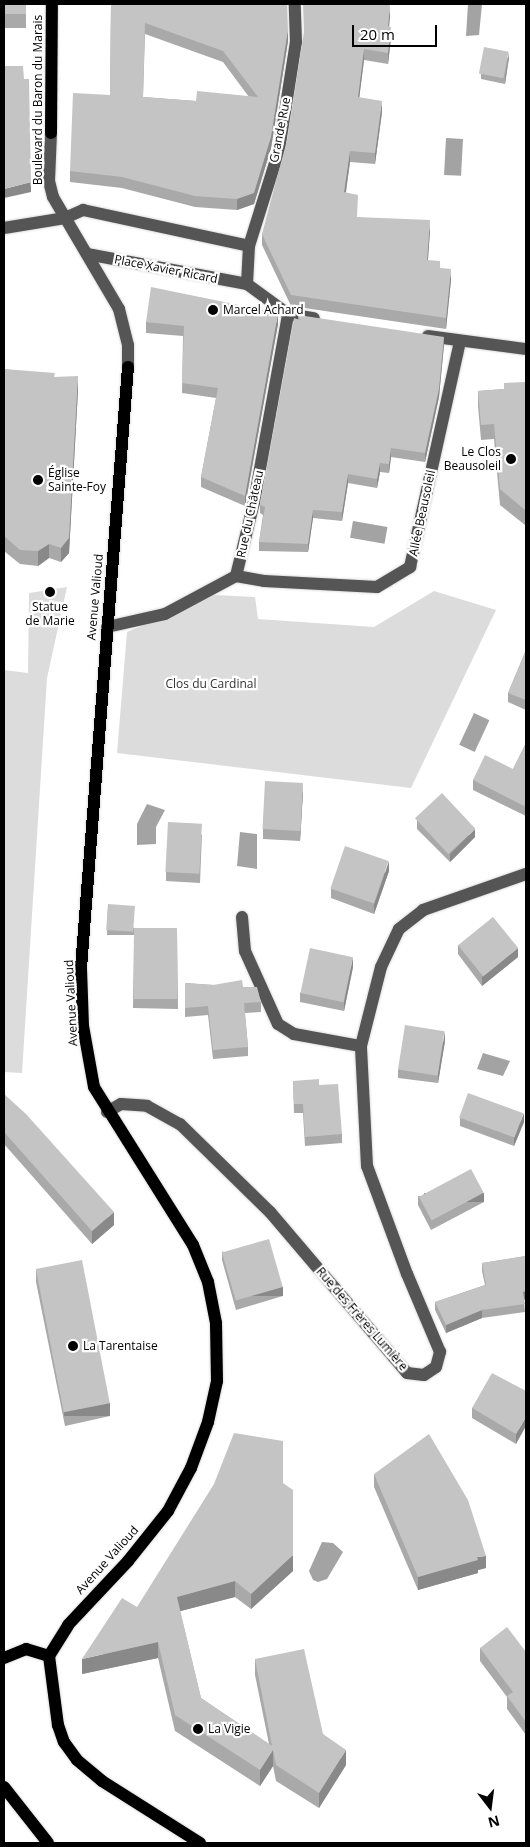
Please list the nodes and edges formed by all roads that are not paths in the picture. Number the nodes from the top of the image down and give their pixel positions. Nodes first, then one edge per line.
1 (52, 4) edge
2 (295, 4) edge
3 (50, 133) joint
4 (65, 218) junction
5 (4, 228) edge
6 (249, 246) junction
7 (87, 254) junction
8 (247, 284) junction
9 (284, 311) junction
10 (325, 320) edge
11 (411, 334) edge
12 (460, 341) junction
13 (526, 348) edge
14 (128, 366) joint
15 (236, 576) junction
16 (107, 627) junction
17 (526, 874) edge
18 (242, 917) dead end
19 (361, 1046) junction
20 (107, 1112) junction
21 (49, 1656) junction
22 (4, 1658) edge
23 (4, 1787) edge
24 (48, 1843) edge
25 (200, 1843) edge

1 - 3 main road, Boulevard du Baron du Marais
2 - 6 street, Grande Rue
3 - 4 street, Boulevard du Baron du Marais
4 - 5 street
4 - 6 street
4 - 7 street
6 - 8 street, Grande Rue
7 - 8 street, Place Xavier Ricard
7 - 14 street, Avenue Valioud
8 - 9 street, Place Xavier Ricard
9 - 10 street
9 - 15 street, Rue du Château
11 - 12 street
12 - 13 street
12 - 15 street, Allée Beausoleil
14 - 16 main road, Avenue Valioud
15 - 16 street, Rue du Château
16 - 20 main road, Avenue Valioud
17 - 19 street, Rue des Frères Lumière
18 - 19 street
19 - 20 street, Rue des Frères Lumière
20 - 21 main road, Avenue Valioud
21 - 22 main road
21 - 25 main road
23 - 24 main road

